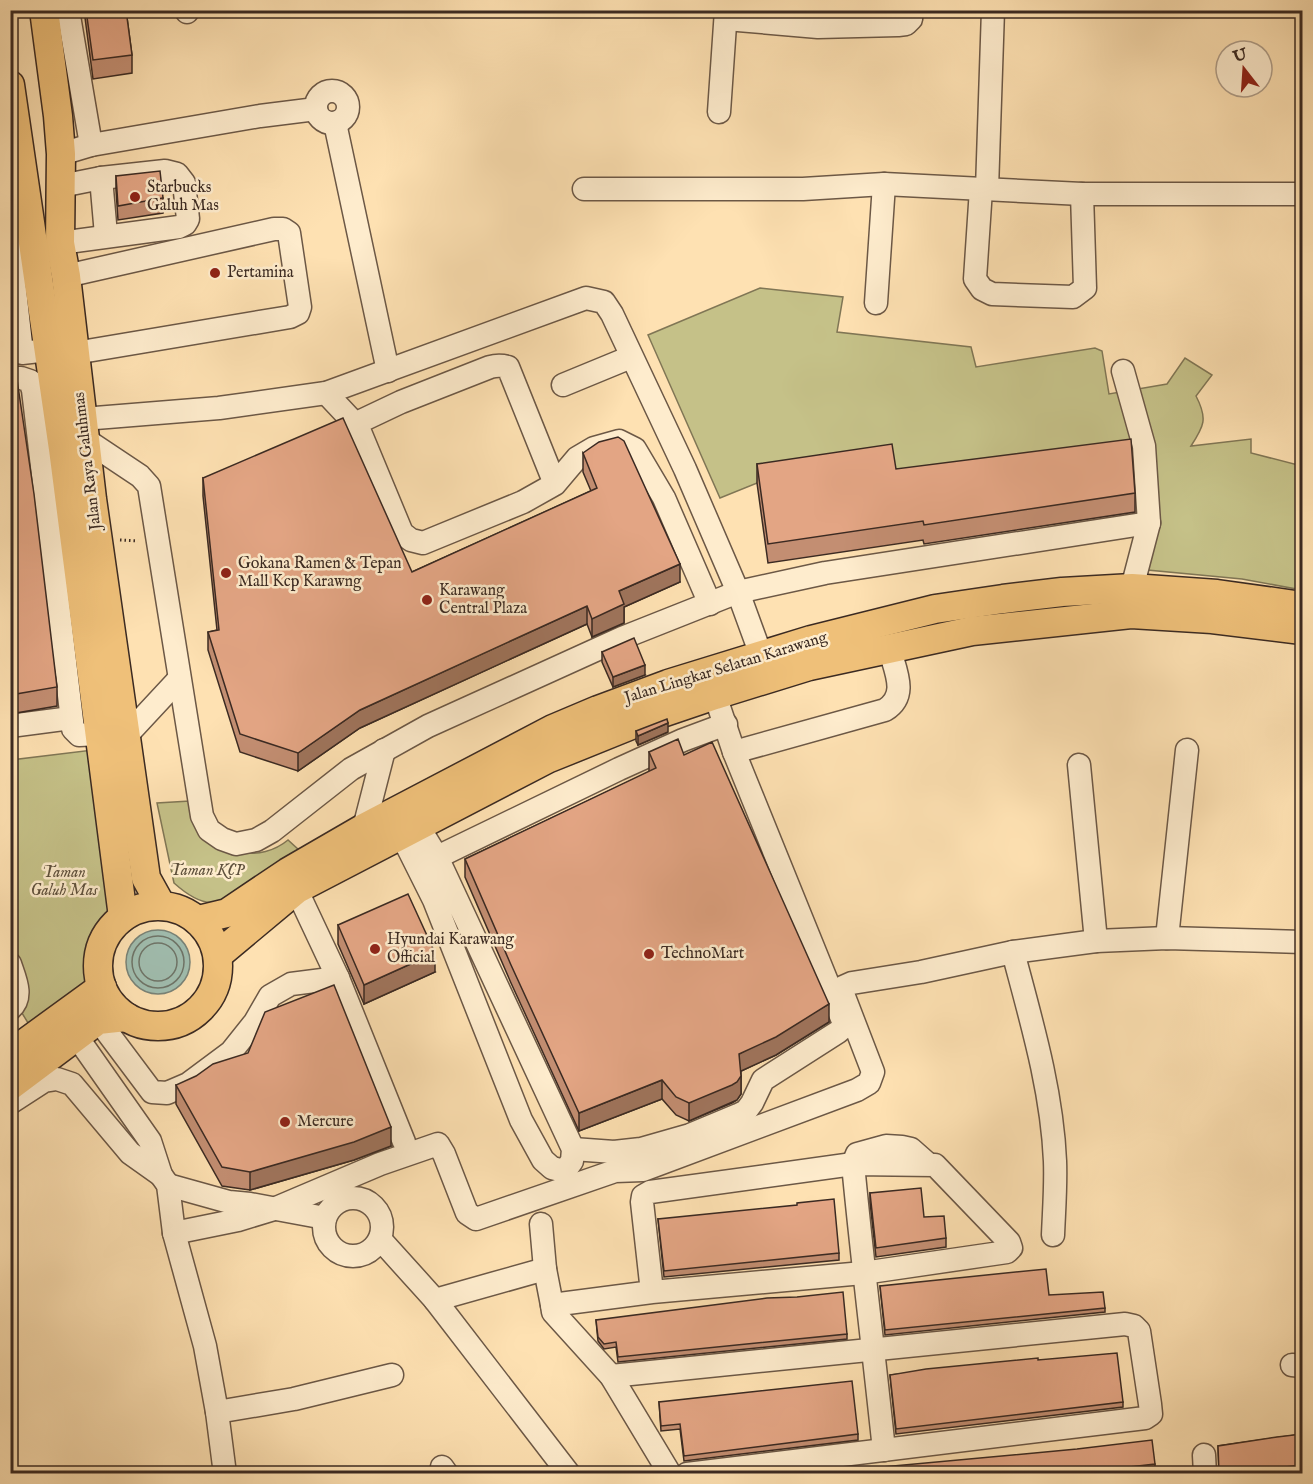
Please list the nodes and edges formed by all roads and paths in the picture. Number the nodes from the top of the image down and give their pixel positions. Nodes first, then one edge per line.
1 (44, 10) edge
2 (68, 10) edge
3 (912, 10) edge
4 (993, 10) edge
5 (726, 15) edge
6 (819, 19) edge
7 (10, 85) edge
8 (316, 109) junction
9 (719, 112) dead end
10 (335, 123) junction
11 (91, 145) junction
12 (61, 154) junction
13 (101, 178) junction
14 (884, 184) junction
15 (61, 186) junction
16 (584, 189) dead end
17 (984, 189) junction
18 (1082, 194) junction
19 (1302, 194) edge
20 (106, 235) junction
21 (60, 243) junction
22 (10, 244) edge
23 (66, 276) junction
24 (876, 303) dead end
25 (631, 357) junction
26 (27, 359) edge
27 (397, 367) junction
28 (1123, 371) dead end
29 (563, 385) dead end
30 (326, 393) junction
31 (421, 394) junction
32 (358, 427) junction
33 (85, 430) junction
34 (555, 484) junction
35 (1149, 524) junction
36 (98, 540) junction
37 (156, 541) junction
38 (1132, 588) junction
39 (738, 592) junction
40 (710, 604) junction
41 (1302, 606) edge
42 (1302, 630) edge
43 (889, 647) junction
44 (760, 655) junction
45 (179, 679) junction
46 (715, 695) junction
47 (71, 718) junction
48 (726, 724) junction
49 (10, 726) edge
50 (112, 735) junction
51 (384, 750) junction
52 (1187, 750) dead end
53 (734, 752) junction
54 (1079, 765) dead end
55 (364, 828) junction
56 (409, 830) junction
57 (427, 862) junction
58 (146, 878) junction
59 (293, 881) junction
60 (119, 887) junction
61 (161, 906) junction
62 (123, 917) junction
63 (198, 920) junction
64 (1167, 938) junction
65 (1096, 941) junction
66 (1302, 942) edge
67 (1013, 952) junction
68 (218, 955) junction
69 (10, 964) edge
70 (338, 978) junction
71 (102, 987) junction
72 (10, 1009) edge
73 (126, 1017) junction
74 (98, 1020) junction
75 (76, 1037) junction
76 (10, 1054) edge
77 (10, 1086) edge
78 (10, 1103) edge
79 (404, 1142) dead end
80 (573, 1149) junction
81 (853, 1164) junction
82 (164, 1180) junction
83 (274, 1209) junction
84 (325, 1218) junction
85 (541, 1224) dead end
86 (174, 1233) junction
87 (1053, 1235) dead end
88 (380, 1239) junction
89 (545, 1269) junction
90 (863, 1273) junction
91 (652, 1292) junction
92 (435, 1300) junction
93 (552, 1305) junction
94 (874, 1349) junction
95 (392, 1375) dead end
96 (611, 1376) junction
97 (217, 1412) junction
98 (884, 1450) junction
99 (225, 1473) edge
100 (569, 1473) edge
101 (670, 1473) edge
102 (687, 1473) edge

1 - 12 main road, Jalan Raya Galuhmas
2 - 11 street
3 - 6 street
4 - 17 street
5 - 6 street
5 - 9 street
7 - 26 main road, Jalan Raya Galuhmas
8 - 10 street
8 - 10 street
8 - 11 street
10 - 27 street
11 - 12 street
12 - 15 main road, Jalan Raya Galuhmas
13 - 15 street
13 - 20 street
13 - 20 street
14 - 16 street
14 - 17 street
14 - 24 street
15 - 21 main road, Jalan Raya Galuhmas
17 - 18 street
17 - 18 street
18 - 19 street
20 - 21 street
21 - 23 main road, Jalan Raya Galuhmas
22 - 26 street
23 - 26 main road, Jalan Raya Galuhmas
23 - 26 street
25 - 27 street
25 - 29 street
25 - 39 street
26 - 33 main road, Jalan Raya Galuhmas
26 - 47 street
26 - 50 main road, Jalan Raya Galuhmas
27 - 30 street
27 - 31 street
28 - 35 street
30 - 32 street
30 - 33 street
31 - 32 street
31 - 34 street
32 - 34 street
33 - 36 main road, Jalan Raya Galuhmas
33 - 37 street
34 - 40 street
35 - 38 street
35 - 39 street
36 - 37 path
36 - 50 main road, Jalan Raya Galuhmas
37 - 45 street
38 - 41 main road, Jalan Lingkar Selatan Karawang
38 - 44 main road, Jalan Lingkar Selatan Karawang
39 - 40 street
39 - 44 street
40 - 51 street
42 - 43 main road, Jalan Lingkar Selatan Karawang
43 - 46 main road, Jalan Lingkar Selatan Karawang
43 - 53 street
44 - 55 main road, Jalan Lingkar Selatan Karawang
45 - 50 street
45 - 51 street
46 - 48 street
46 - 56 main road, Jalan Lingkar Selatan Karawang
47 - 49 street
47 - 50 street
48 - 53 street
48 - 57 street
50 - 58 main road, Jalan Raya Galuhmas
50 - 60 main road, Jalan Raya Galuhmas
51 - 55 street
52 - 64 street
53 - 80 street
54 - 65 street
55 - 59 main road, Jalan Lingkar Selatan Karawang
56 - 57 street
56 - 59 main road, Jalan Lingkar Selatan Karawang
57 - 80 street
57 - 80 street
58 - 60 main road
58 - 61 main road, Jalan Raya Galuhmas
59 - 63 main road, Jalan Lingkar Selatan Karawang
59 - 68 main road, Jalan Lingkar Selatan Karawang
59 - 70 street
60 - 62 main road, Jalan Raya Galuhmas
61 - 62 main road
61 - 63 main road
62 - 71 main road
63 - 68 main road
64 - 65 street
64 - 66 street
65 - 67 street
67 - 83 street
67 - 87 street
68 - 73 main road
69 - 72 street
70 - 74 street
70 - 79 street
71 - 73 main road
71 - 76 main road
73 - 74 main road
74 - 75 main road
75 - 77 main road
75 - 82 street
78 - 82 street
81 - 90 street
81 - 90 street
81 - 91 street
82 - 83 street
82 - 86 street
83 - 84 street
83 - 86 street
84 - 88 street
84 - 88 street
85 - 89 street
86 - 97 street
88 - 92 street
89 - 92 street
89 - 93 street
90 - 91 street
90 - 94 street
91 - 93 street
92 - 100 street
93 - 96 street
94 - 96 street
94 - 98 street
94 - 98 street
95 - 97 street
96 - 101 street
97 - 99 street
98 - 102 street

